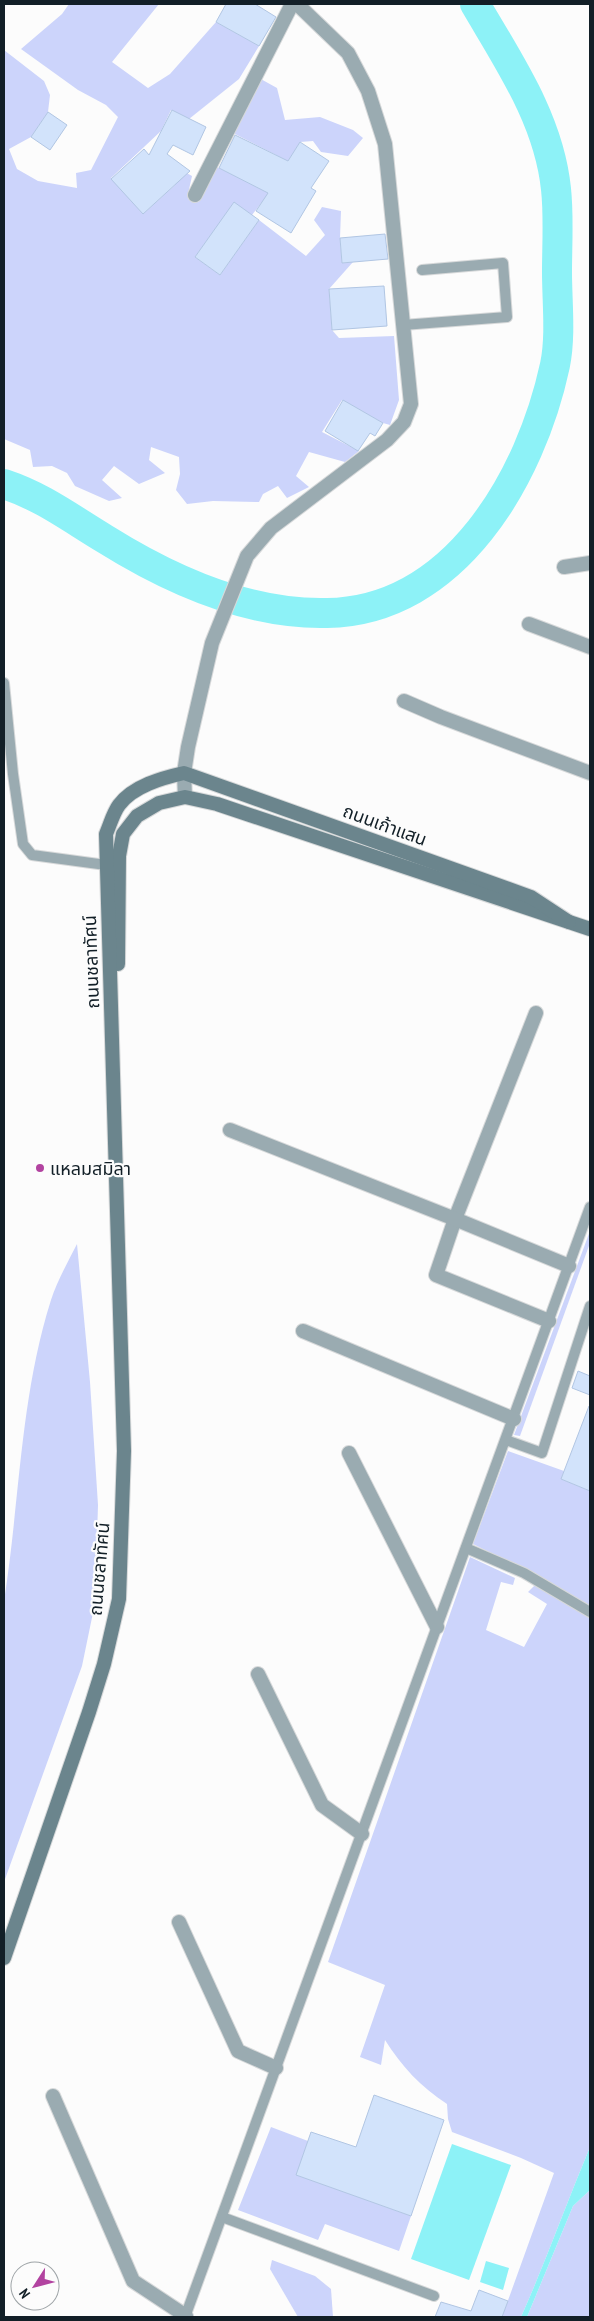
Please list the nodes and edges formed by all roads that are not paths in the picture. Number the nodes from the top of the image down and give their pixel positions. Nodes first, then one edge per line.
1 (292, 4) edge
2 (297, 4) edge
3 (195, 195) dead end
4 (422, 270) dead end
5 (403, 325) junction
6 (590, 563) edge
7 (564, 566) dead end
8 (529, 624) dead end
9 (590, 647) edge
10 (4, 683) edge
11 (404, 700) dead end
12 (590, 772) edge
13 (184, 773) junction
14 (185, 796) junction
15 (106, 864) junction
16 (569, 922) junction
17 (590, 928) edge
18 (536, 1013) dead end
19 (230, 1130) dead end
20 (117, 1194) junction
21 (590, 1207) edge
22 (455, 1219) junction
23 (569, 1266) junction
24 (590, 1306) edge
25 (549, 1321) junction
26 (587, 1327) edge
27 (303, 1331) dead end
28 (514, 1419) junction
29 (506, 1440) junction
30 (349, 1453) dead end
31 (466, 1548) junction
32 (590, 1612) edge
33 (437, 1627) junction
34 (258, 1674) dead end
35 (362, 1834) junction
36 (178, 1922) dead end
37 (4, 1958) edge
38 (276, 2068) junction
39 (53, 2096) dead end
40 (222, 2216) junction
41 (434, 2296) dead end
42 (185, 2316) edge

1 - 3 street
2 - 5 street
4 - 5 lane
5 - 13 street
6 - 7 street
8 - 9 street
10 - 15 lane
11 - 12 street
13 - 14 street
13 - 15 main road, ถนนชลาทัศน์
13 - 16 main road, ถนนเก้าแสน
14 - 16 main road, ถนนเก้าแสน
14 - 20 main road, ถนนชลาทัศน์
15 - 20 main road, ถนนชลาทัศน์
16 - 17 main road, ถนนเก้าแสน
18 - 22 street
19 - 22 street
20 - 37 main road, ถนนชลาทัศน์
21 - 23 lane
22 - 23 street
22 - 25 street
23 - 25 lane
24 - 26 lane
25 - 28 lane
26 - 29 lane
27 - 28 street
28 - 29 lane
29 - 31 lane
30 - 33 street
31 - 32 lane
31 - 33 lane
33 - 35 lane
34 - 35 street
35 - 38 lane
36 - 38 street
38 - 40 lane
39 - 42 street
40 - 41 lane
40 - 42 lane

